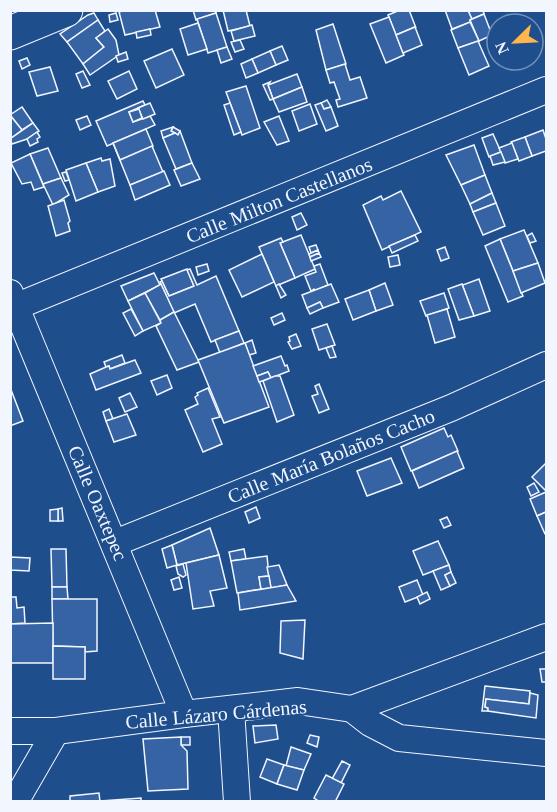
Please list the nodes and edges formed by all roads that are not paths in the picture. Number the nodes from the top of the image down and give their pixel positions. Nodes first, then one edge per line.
1 (66, 10) edge
2 (10, 33) edge
3 (546, 90) edge
4 (12, 303) edge
5 (546, 366) edge
6 (115, 543) junction
7 (546, 636) edge
8 (231, 709) junction
9 (352, 709) junction
10 (184, 714) junction
11 (10, 731) edge
12 (56, 731) junction
13 (546, 753) edge
14 (15, 801) edge
15 (237, 801) edge

1 - 2 street
3 - 4 street, Calle Milton Castellanos
4 - 6 street, Calle Oaxtepec
5 - 6 street, Calle María Bolaños Cacho
6 - 10 street, Calle Oaxtepec
7 - 9 street
8 - 9 street, Calle Lázaro Cárdenas
8 - 10 street, Calle Lázaro Cárdenas
8 - 15 street
9 - 13 street, Calle Lázaro Cárdenas
10 - 12 street, Calle Lázaro Cárdenas
11 - 12 street, Calle Lázaro Cárdenas
12 - 14 street

